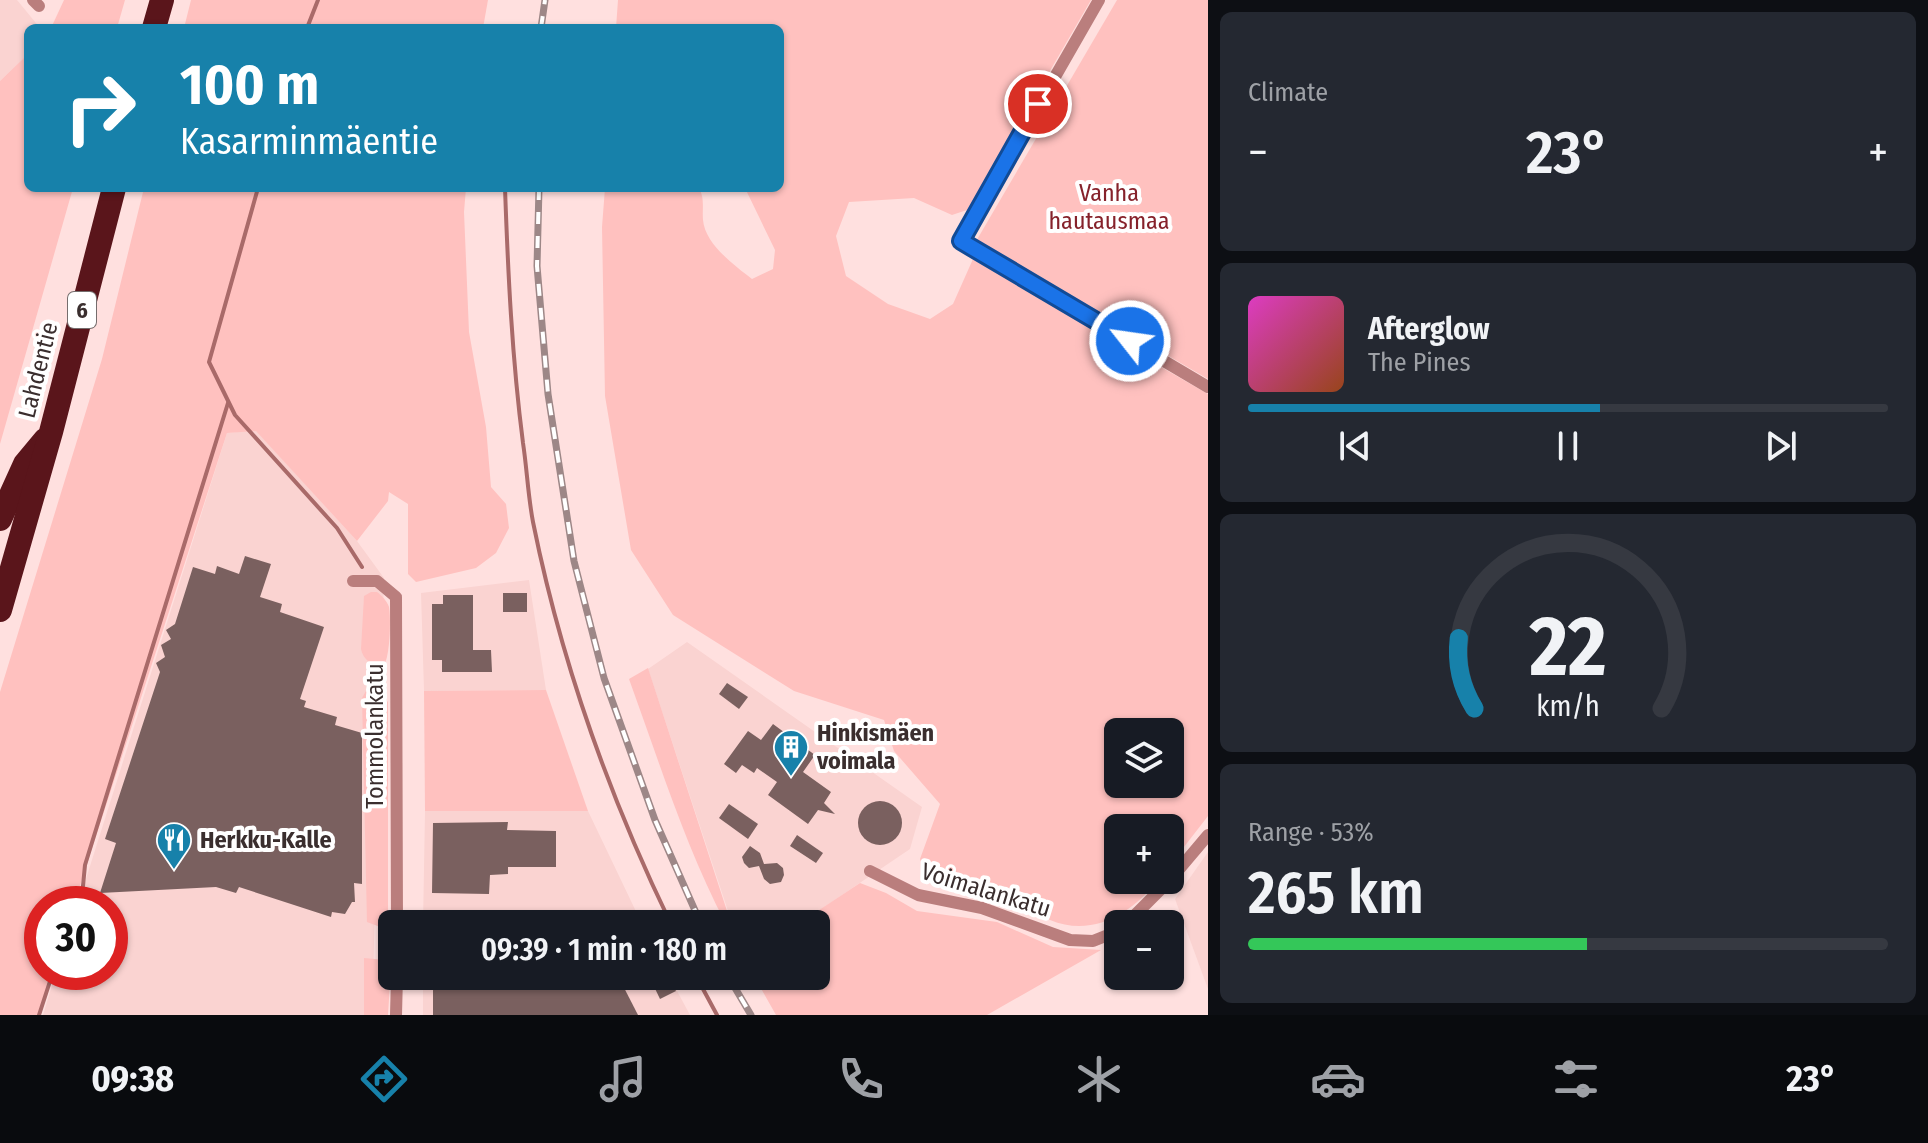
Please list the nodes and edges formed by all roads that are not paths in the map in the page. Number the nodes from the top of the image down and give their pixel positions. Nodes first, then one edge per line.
1 (162, 0) edge
2 (1099, 0) edge
3 (155, 24) edge
4 (113, 192) edge
5 (1208, 387) edge
6 (51, 432) junction
7 (0, 519) edge
8 (353, 581) dead end
9 (0, 610) edge
10 (1208, 835) edge
11 (1184, 863) edge
12 (870, 871) dead end
13 (1156, 894) edge
14 (397, 910) edge
15 (1140, 910) edge
16 (1104, 937) edge
17 (397, 990) edge
18 (396, 1015) edge

1 - 3 highway
2 - 5 street
4 - 6 highway, Lahdentie / 6
6 - 7 highway
6 - 9 highway, Lahdentie / 6
8 - 14 street, Tommolankatu
10 - 11 street
12 - 16 street, Voimalankatu
13 - 15 street
17 - 18 street

